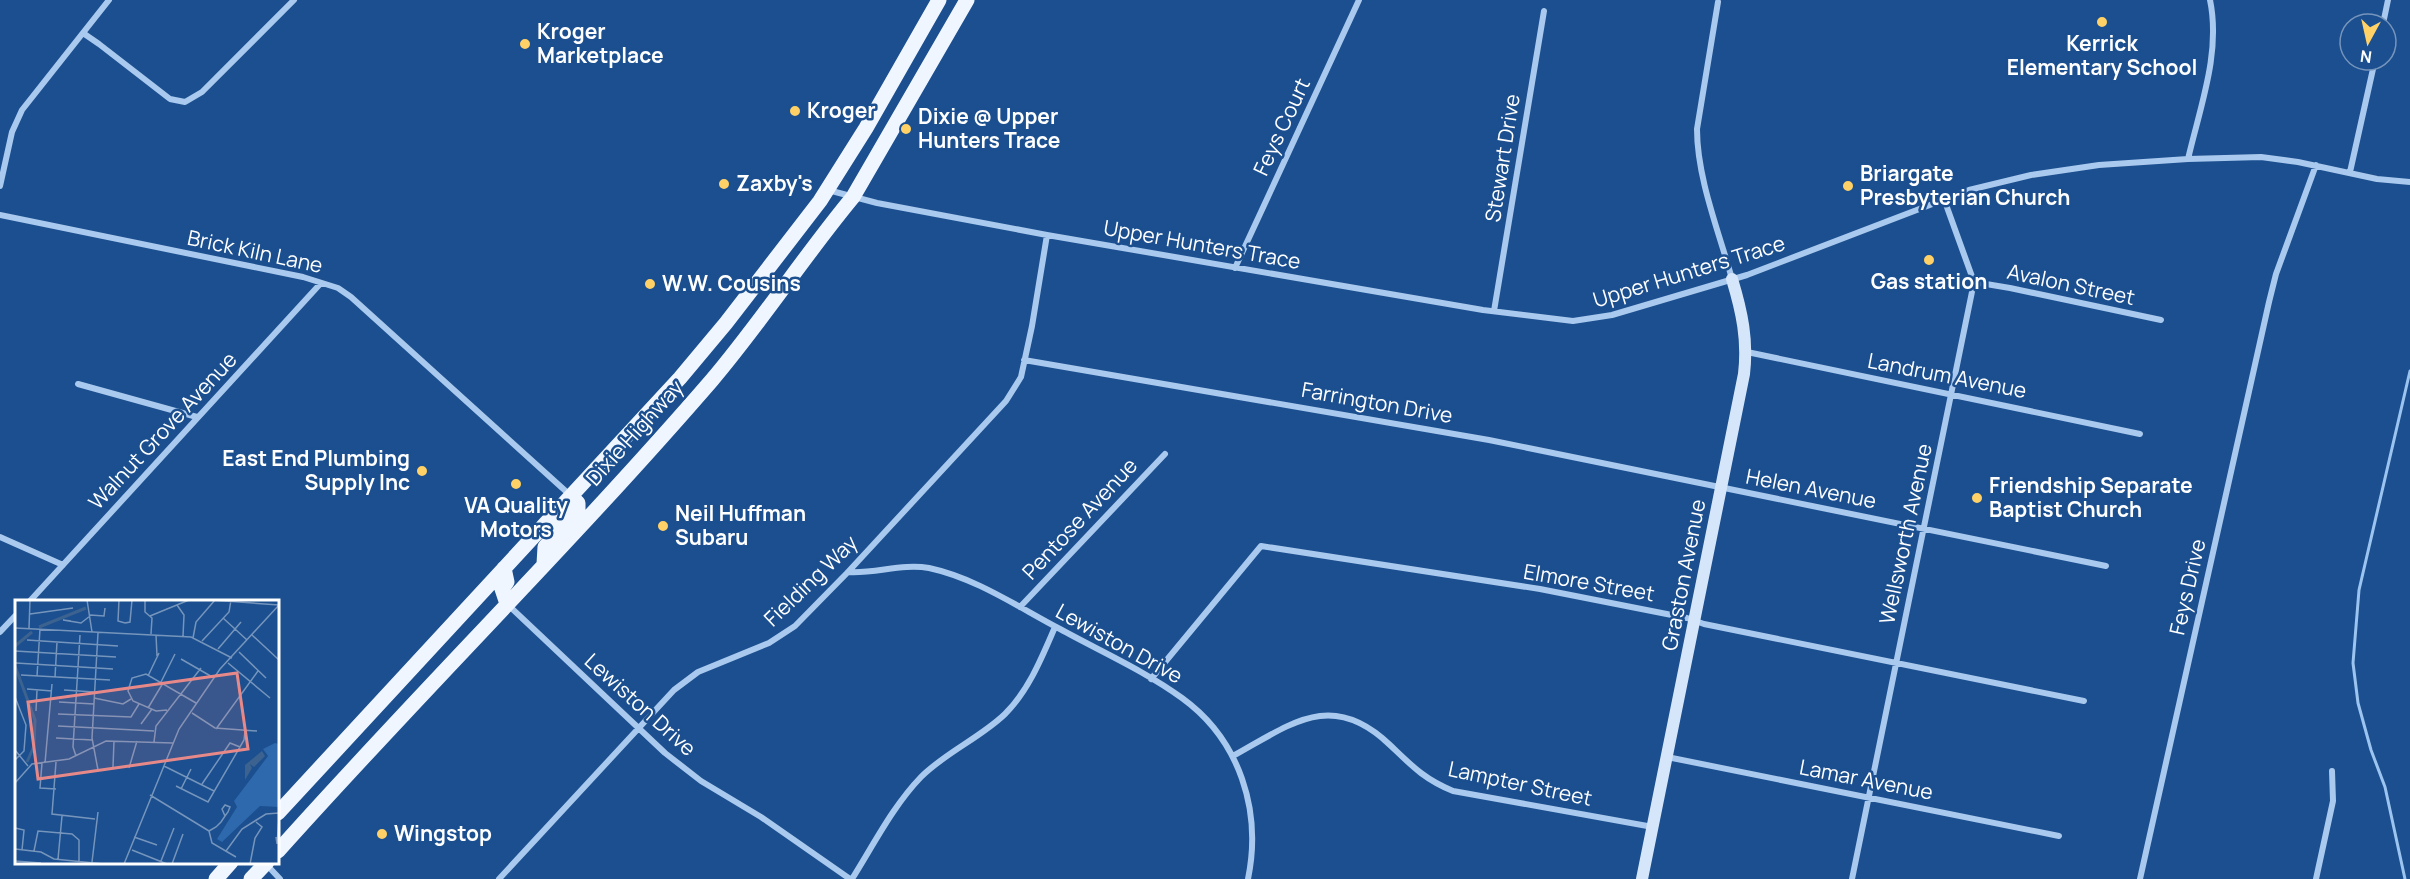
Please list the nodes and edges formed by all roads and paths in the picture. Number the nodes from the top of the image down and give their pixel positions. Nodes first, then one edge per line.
1 (109, 0) edge
2 (294, 0) edge
3 (939, 0) edge
4 (1359, 0) edge
5 (2211, 0) edge
6 (966, 1) edge
7 (1718, 2) dead end
8 (1544, 11) dead end
9 (83, 33) junction
10 (2371, 72) edge
11 (2188, 159) junction
12 (2316, 165) junction
13 (2350, 172) junction
14 (2410, 182) edge
15 (0, 186) edge
16 (827, 190) junction
17 (853, 197) junction
18 (1944, 199) junction
19 (0, 215) edge
20 (1047, 235) junction
21 (1235, 268) junction
22 (1732, 279) junction
23 (1974, 282) junction
24 (321, 283) junction
25 (1494, 311) junction
26 (2161, 321) dead end
27 (1747, 352) junction
28 (1024, 360) junction
29 (78, 384) dead end
30 (1951, 394) junction
31 (197, 417) junction
32 (2140, 434) dead end
33 (1165, 454) dead end
34 (1722, 488) junction
35 (571, 496) junction
36 (1923, 527) junction
37 (0, 537) edge
38 (544, 564) junction
39 (63, 565) junction
40 (2106, 566) dead end
41 (504, 568) junction
42 (848, 572) junction
43 (31, 600) edge
44 (507, 604) junction
45 (1020, 607) junction
46 (15, 616) edge
47 (1694, 621) junction
48 (1055, 627) junction
49 (0, 632) edge
50 (1896, 664) junction
51 (1151, 679) junction
52 (2084, 701) dead end
53 (638, 728) junction
54 (1233, 756) junction
55 (1667, 757) junction
56 (2331, 771) dead end
57 (1869, 798) junction
58 (279, 812) edge
59 (1653, 827) junction
60 (2059, 836) dead end
61 (279, 850) edge
62 (229, 864) edge
63 (265, 864) edge
64 (267, 864) edge
65 (216, 879) edge
66 (251, 879) edge
67 (280, 879) edge
68 (499, 879) edge
69 (851, 879) edge
70 (1248, 879) edge
71 (1642, 879) edge
72 (1852, 879) edge
73 (2140, 879) edge
74 (2316, 879) edge

1 - 9 street
2 - 9 street
3 - 16 main road, Dixie Highway
4 - 21 street, Feys Court
5 - 11 street
6 - 17 main road, Dixie Highway
7 - 22 street
8 - 25 street, Stewart Drive
9 - 15 street
10 - 13 street
11 - 12 street, Upper Hunters Trace
11 - 18 street, Upper Hunters Trace
12 - 13 street, Upper Hunters Trace
12 - 73 street, Feys Drive
13 - 14 street, Upper Hunters Trace
16 - 17 street, Upper Hunters Trace
16 - 35 main road, Dixie Highway
17 - 20 street, Upper Hunters Trace
17 - 38 main road, Dixie Highway
18 - 22 street, Upper Hunters Trace
18 - 23 street
19 - 24 street, Brick Kiln Lane
20 - 21 street, Upper Hunters Trace
20 - 28 street, Fielding Way
21 - 25 street, Upper Hunters Trace
22 - 25 street, Upper Hunters Trace
22 - 27 street, Graston Avenue
23 - 26 street, Avalon Street
23 - 30 street, Wellsworth Avenue
24 - 31 street, Walnut Grove Avenue
24 - 35 street, Brick Kiln Lane
27 - 30 street, Landrum Avenue
27 - 34 street, Graston Avenue
28 - 34 street, Farrington Drive
28 - 42 street, Fielding Way
29 - 31 street
30 - 32 street, Landrum Avenue
30 - 36 street, Wellsworth Avenue
31 - 39 street, Walnut Grove Avenue
33 - 45 street, Pentose Avenue
34 - 36 street, Helen Avenue
34 - 47 street, Graston Avenue
35 - 38 main road
35 - 41 main road, Dixie Highway
36 - 40 street, Helen Avenue
36 - 50 street, Wellsworth Avenue
37 - 39 street
38 - 44 main road, Dixie Highway
39 - 43 street, Walnut Grove Avenue
41 - 44 main road
41 - 58 main road, Dixie Highway
42 - 45 street, Lewiston Drive
42 - 53 street, Fielding Way
44 - 53 street, Lewiston Drive
44 - 61 main road, Dixie Highway
45 - 48 street, Lewiston Drive
46 - 49 street
47 - 50 street, Elmore Street
47 - 51 street, Elmore Street
47 - 55 street, Graston Avenue
48 - 51 street, Lewiston Drive
48 - 69 street
50 - 52 street, Elmore Street
50 - 57 street, Wellsworth Avenue
51 - 54 street, Lewiston Drive
53 - 68 street, Fielding Way
53 - 69 street, Lewiston Drive
54 - 59 street, Lampter Street
54 - 70 street, Lewiston Drive
55 - 57 street, Lamar Avenue
55 - 59 street, Graston Avenue
56 - 74 street
57 - 60 street, Lamar Avenue
57 - 72 street, Wellsworth Avenue
59 - 71 street, Graston Avenue
62 - 65 main road
63 - 66 main road
64 - 67 street

